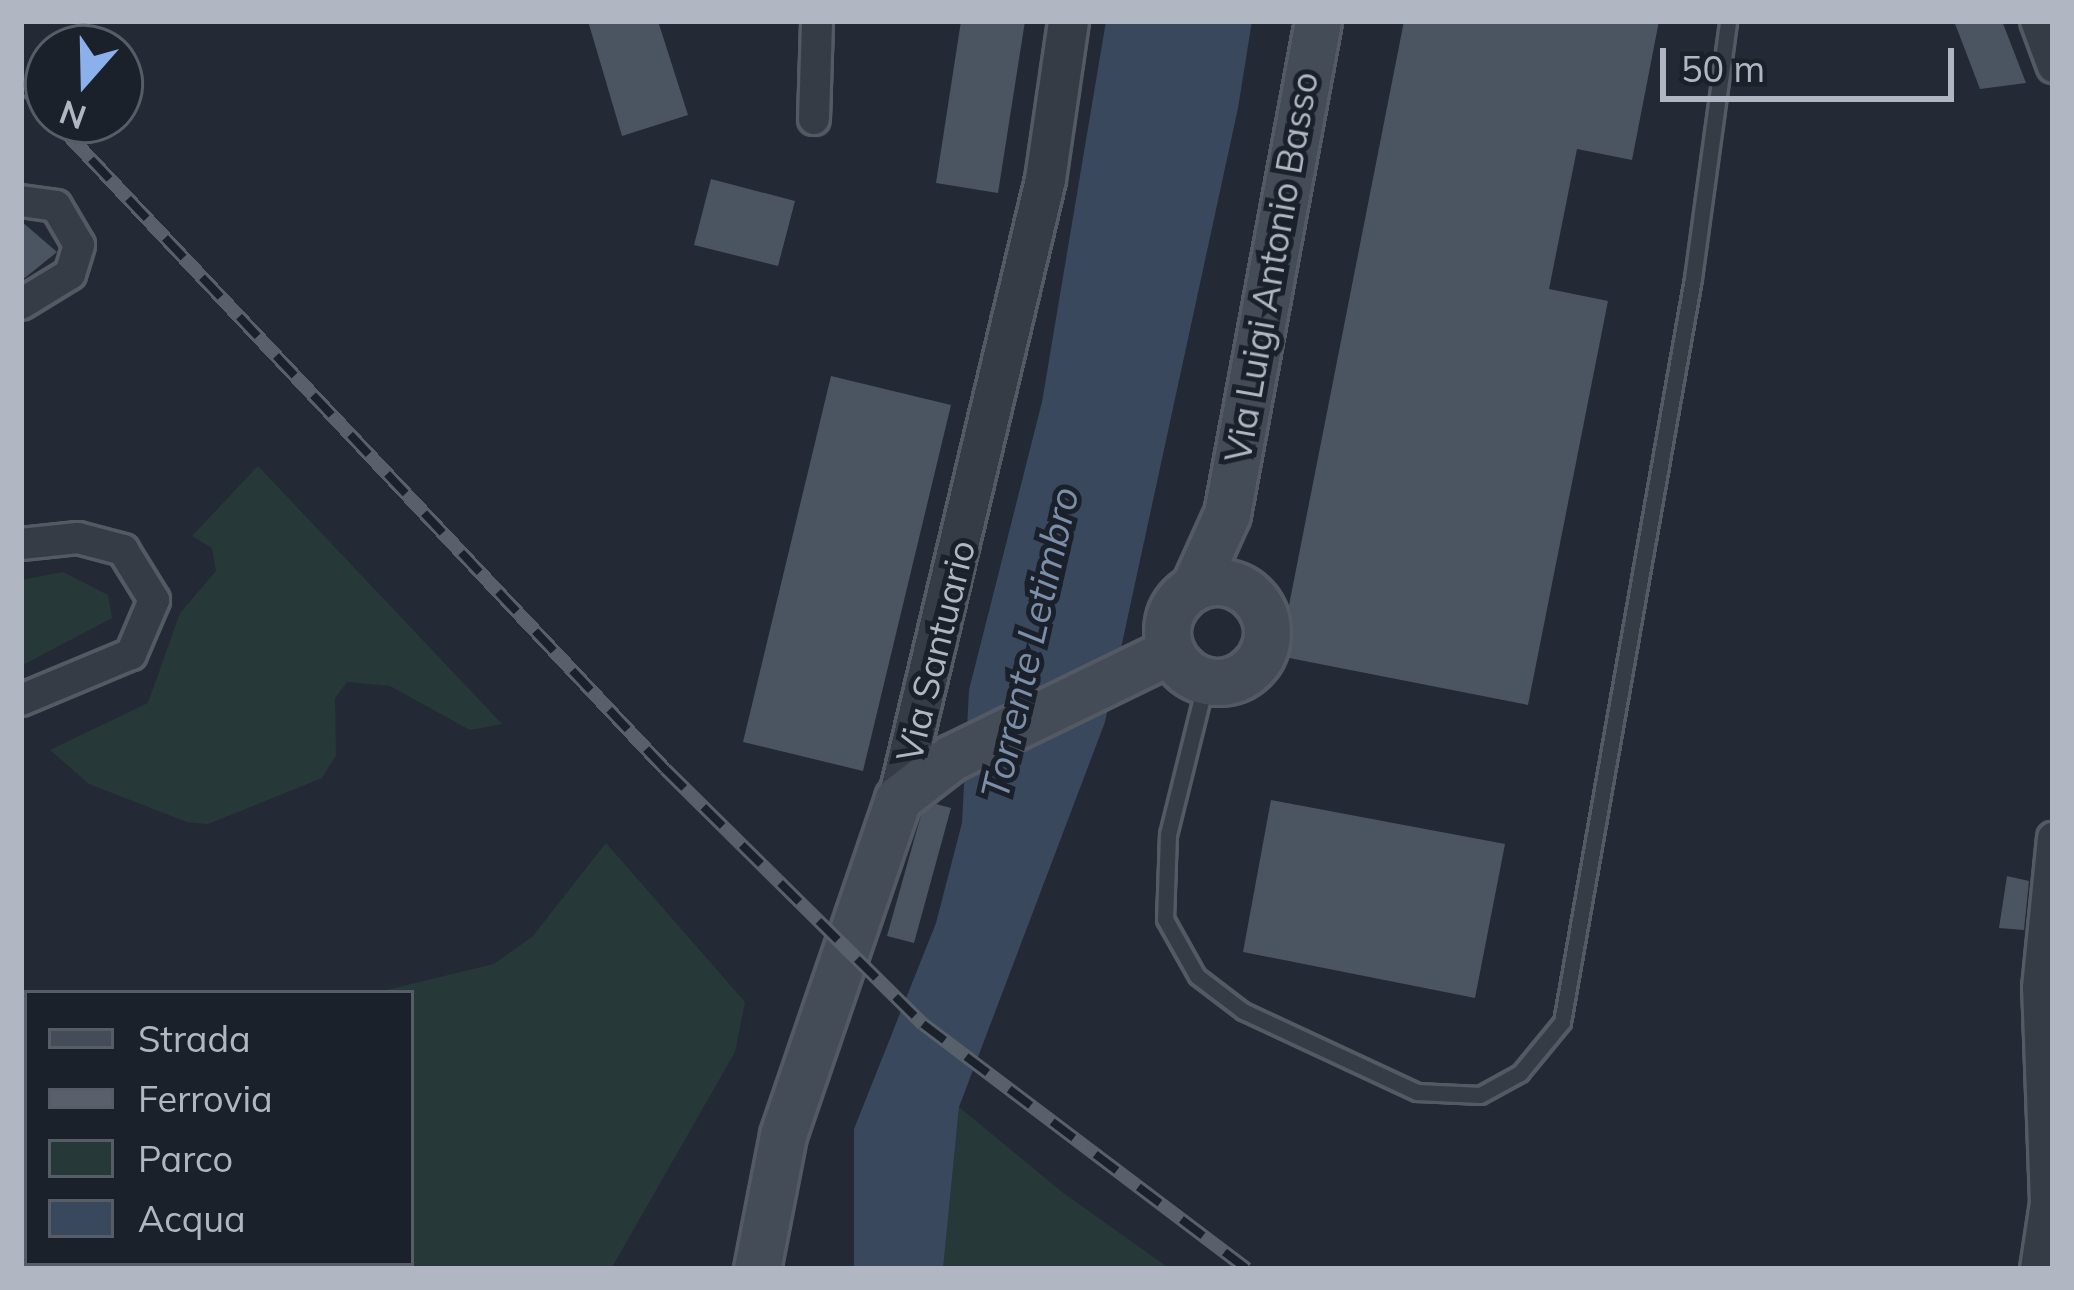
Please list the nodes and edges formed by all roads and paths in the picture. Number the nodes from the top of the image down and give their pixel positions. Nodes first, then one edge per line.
1 (817, 21) edge
2 (1067, 21) edge
3 (1318, 21) edge
4 (1728, 21) edge
5 (2036, 21) edge
6 (2053, 67) edge
7 (814, 119) dead end
8 (21, 201) edge
9 (21, 304) edge
10 (1226, 514) junction
11 (21, 544) edge
12 (1194, 587) junction
13 (1248, 592) junction
14 (1170, 651) junction
15 (1206, 681) junction
16 (21, 700) edge
17 (898, 799) junction
18 (2053, 838) edge
19 (757, 1269) edge
20 (2036, 1269) edge

1 - 7 street
2 - 17 street, Via Santuario
3 - 10 main road, Via Luigi Antonio Basso
4 - 15 lane
5 - 6 street
8 - 9 street
10 - 12 main road, Via Luigi Antonio Basso
10 - 13 main road, Via Luigi Antonio Basso
11 - 16 street
12 - 13 main road
12 - 14 main road, Via Luigi Antonio Basso
13 - 15 main road, Via Luigi Antonio Basso
14 - 15 main road
14 - 17 main road
17 - 19 main road, Via Santuario
18 - 20 street

